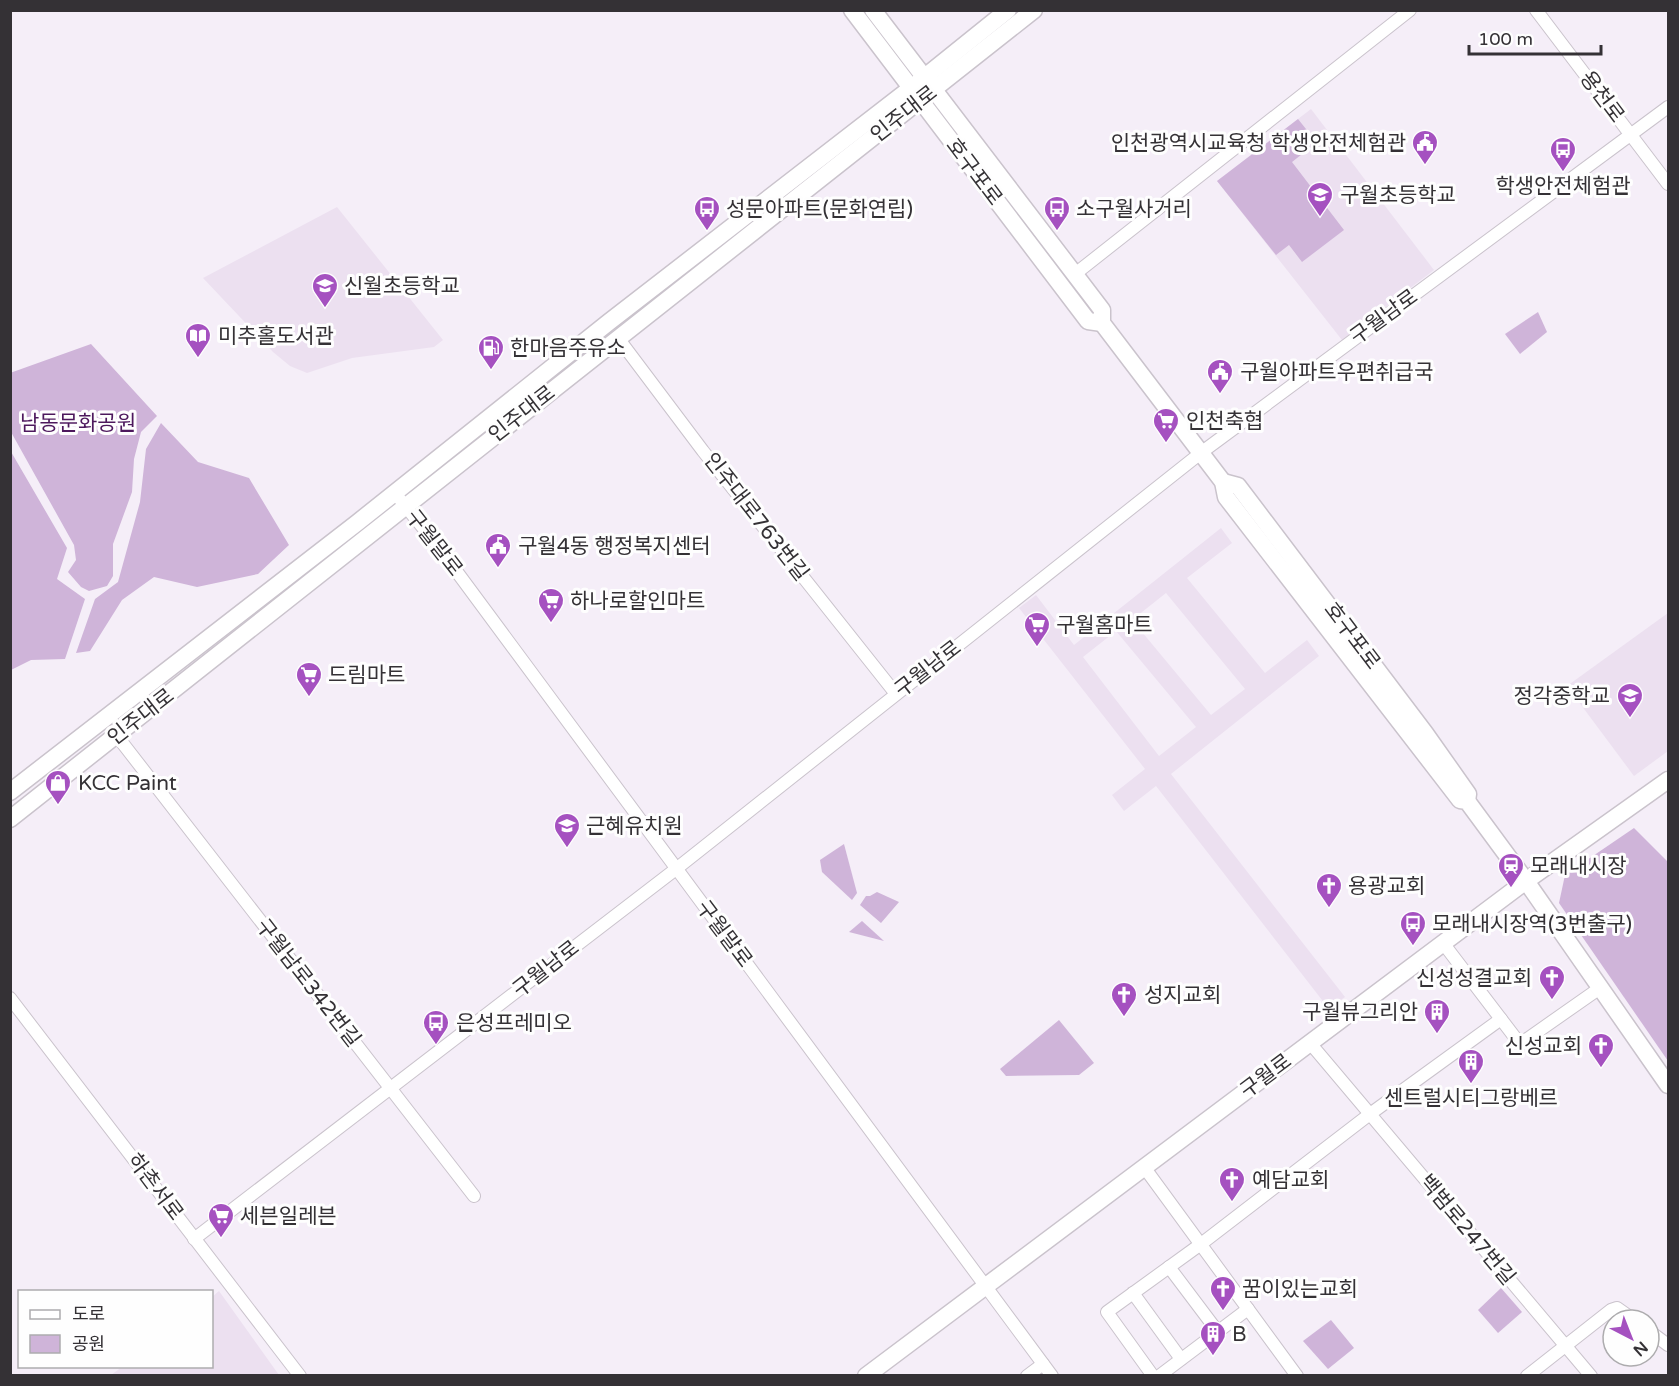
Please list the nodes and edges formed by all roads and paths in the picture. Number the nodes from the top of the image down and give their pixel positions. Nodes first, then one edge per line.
1 (852, 10) edge
2 (873, 10) edge
3 (1008, 10) edge
4 (1034, 10) edge
5 (1410, 10) edge
6 (1536, 10) edge
7 (922, 89) junction
8 (1668, 107) edge
9 (1631, 135) junction
10 (1668, 184) edge
11 (1075, 274) junction
12 (1102, 323) junction
13 (618, 338) junction
14 (1202, 452) junction
15 (394, 492) junction
16 (405, 506) junction
17 (896, 694) junction
18 (117, 736) junction
19 (1668, 780) edge
20 (10, 792) edge
21 (10, 819) edge
22 (676, 869) junction
23 (1526, 881) junction
24 (1443, 943) junction
25 (1600, 988) junction
26 (10, 998) edge
27 (1501, 1019) junction
28 (1310, 1043) junction
29 (1668, 1085) edge
30 (390, 1088) junction
31 (1370, 1114) junction
32 (1144, 1167) junction
33 (474, 1196) dead end
34 (194, 1239) junction
35 (1201, 1244) junction
36 (1169, 1267) junction
37 (985, 1287) junction
38 (1133, 1293) junction
39 (1248, 1309) junction
40 (1601, 1318) edge
41 (1218, 1332) junction
42 (1565, 1346) junction
43 (1181, 1359) junction
44 (1043, 1364) junction
45 (884, 1370) edge
46 (1292, 1374) edge
47 (300, 1376) edge
48 (866, 1376) edge
49 (1027, 1376) edge
50 (1052, 1376) edge
51 (1153, 1376) edge
52 (1159, 1376) edge
53 (1527, 1376) edge
54 (1590, 1376) edge

1 - 7 main road, 호구포로
2 - 7 main road, 호구포로
3 - 7 main road, 인주대로
4 - 7 main road, 인주대로
5 - 11 street
6 - 9 street, 용천로
7 - 11 main road, 호구포로
7 - 12 main road, 호구포로
7 - 13 main road, 인주대로
7 - 15 main road, 인주대로
8 - 9 street, 구월남로
9 - 10 street, 용천로
9 - 14 street, 구월남로
11 - 12 main road, 호구포로
12 - 14 main road, 호구포로
13 - 16 main road, 인주대로
13 - 17 street, 인주대로763번길
14 - 17 street, 구월남로
14 - 23 main road, 호구포로
15 - 16 street, 구월말로
15 - 20 main road, 인주대로
16 - 18 main road, 인주대로
16 - 22 street, 구월말로
17 - 22 street, 구월남로
18 - 21 main road, 인주대로
18 - 30 street, 구월남로342번길
19 - 23 main road, 구월로
22 - 30 street, 구월남로
22 - 37 street, 구월말로
23 - 24 main road, 구월로
23 - 25 main road, 호구포로
24 - 27 street
24 - 28 main road, 구월로
25 - 27 street
25 - 29 main road, 호구포로
26 - 34 street, 하촌서로
27 - 31 street
28 - 31 street, 백범로247번길
28 - 32 main road, 구월로
30 - 33 street, 구월남로342번길
30 - 34 street, 구월남로
31 - 35 street
31 - 42 street, 백범로247번길
32 - 35 street
32 - 37 main road, 구월로
34 - 47 street, 하촌서로
35 - 36 street
35 - 39 street
36 - 38 street
36 - 41 street
37 - 44 street, 구월말로
37 - 45 main road, 구월로
38 - 43 street
38 - 51 street
39 - 41 street
39 - 46 street
40 - 42 street
41 - 43 street
42 - 53 street
42 - 54 street, 백범로247번길
43 - 52 street
44 - 49 street
44 - 50 street, 구월말로
45 - 48 main road, 구월로

